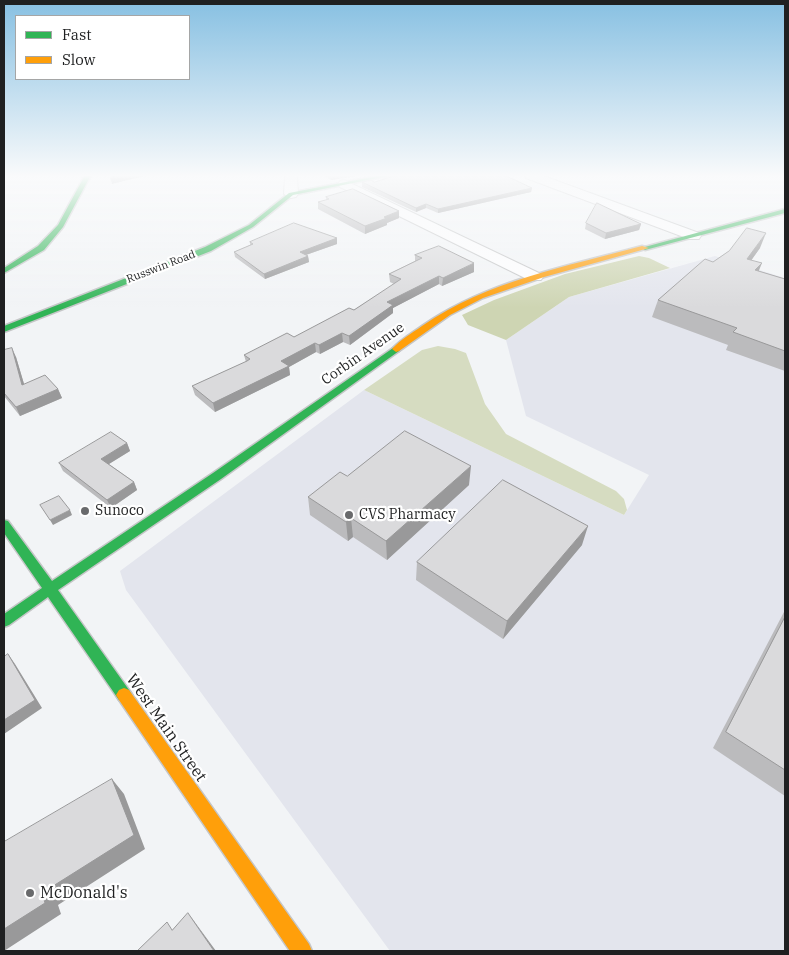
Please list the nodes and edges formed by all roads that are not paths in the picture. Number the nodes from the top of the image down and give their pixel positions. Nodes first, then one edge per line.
1 (64, 220) edge
2 (259, 220) edge
3 (417, 220) edge
4 (650, 220) edge
5 (754, 220) edge
6 (694, 236) junction
7 (4, 271) edge
8 (535, 277) junction
9 (4, 330) edge
10 (4, 524) edge
11 (50, 589) junction
12 (4, 621) edge
13 (302, 951) edge

1 - 7 main road
2 - 9 main road, Russwin Road
3 - 8 street
4 - 6 street
5 - 6 main road, Corbin Avenue
6 - 8 main road, Corbin Avenue
8 - 11 main road, Corbin Avenue
10 - 11 main road, West Main Street
11 - 12 main road, Corbin Avenue
11 - 13 main road, West Main Street

